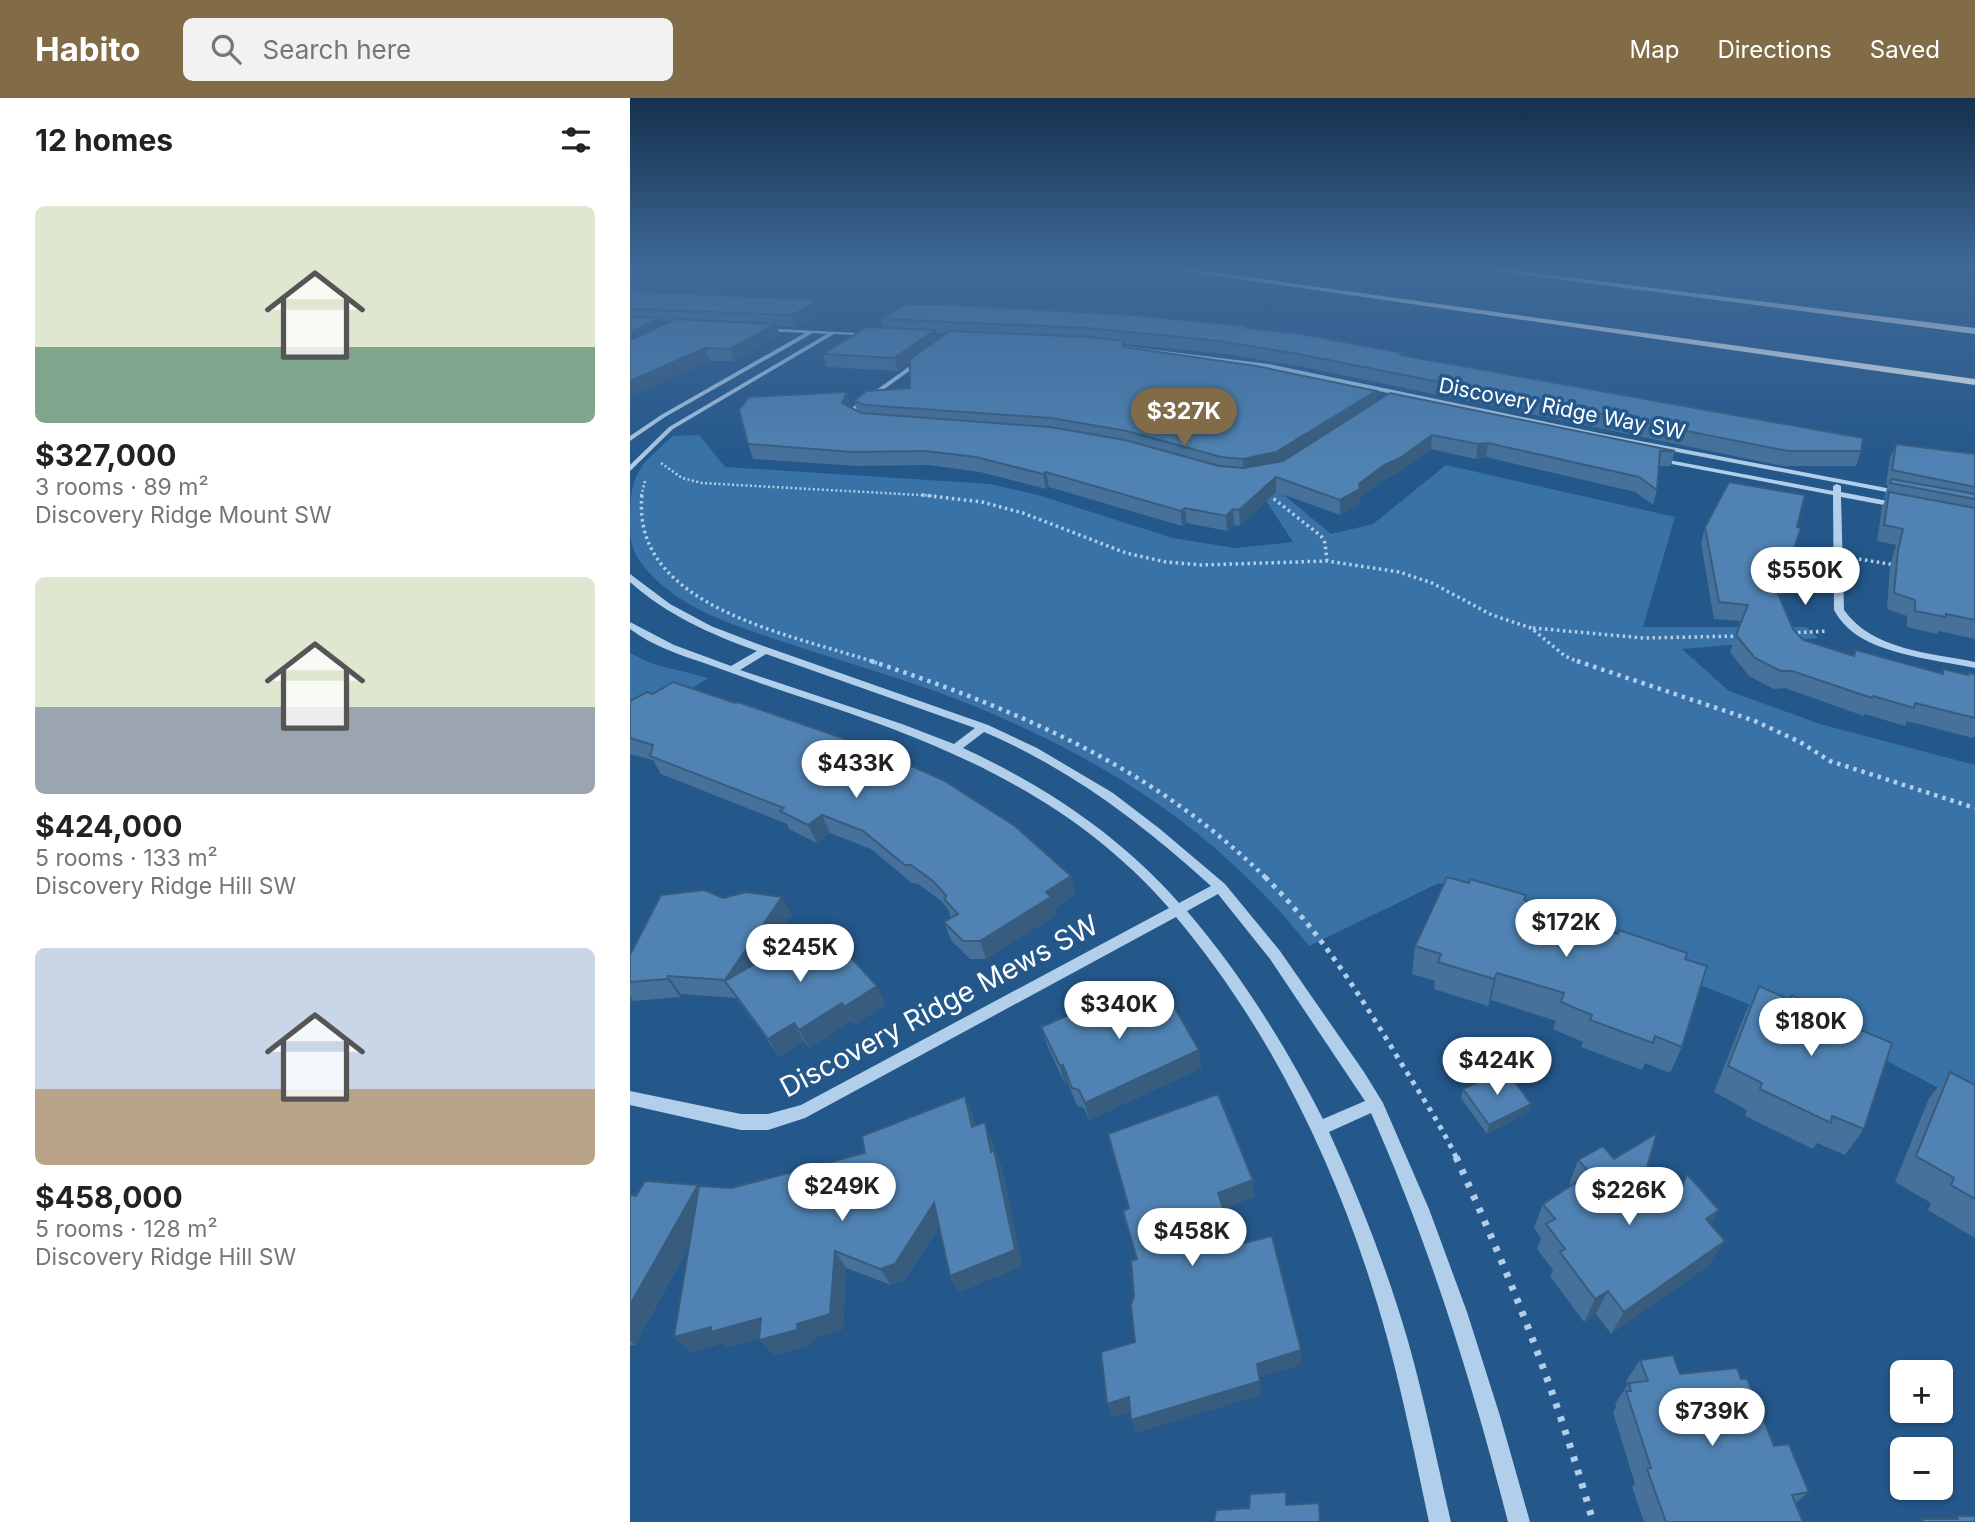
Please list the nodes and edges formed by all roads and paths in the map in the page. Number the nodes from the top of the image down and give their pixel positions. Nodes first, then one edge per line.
1 (782, 335) edge
2 (804, 335) edge
3 (827, 335) edge
4 (1645, 335) edge
5 (800, 338) junction
6 (821, 339) junction
7 (876, 342) edge
8 (1111, 347) edge
9 (934, 351) edge
10 (1179, 353) junction
11 (1106, 354) edge
12 (1168, 360) junction
13 (1257, 374) edge
14 (1975, 382) edge
15 (1401, 394) junction
16 (1387, 402) edge
17 (867, 422) edge
18 (1604, 436) junction
19 (630, 439) edge
20 (1594, 446) edge
21 (1646, 457) edge
22 (660, 463) dead end
23 (630, 469) edge
24 (1837, 481) junction
25 (1265, 491) edge
26 (1837, 494) junction
27 (1912, 495) edge
28 (1913, 508) edge
29 (1859, 559) dead end
30 (1327, 561) junction
31 (1896, 566) edge
32 (630, 577) edge
33 (630, 625) edge
34 (1531, 628) junction
35 (1854, 630) junction
36 (1780, 634) edge
37 (1742, 636) edge
38 (765, 650) junction
39 (1975, 665) edge
40 (731, 671) junction
41 (984, 727) junction
42 (955, 749) junction
43 (1975, 808) edge
44 (1220, 887) junction
45 (1179, 910) junction
46 (630, 1098) edge
47 (1375, 1104) junction
48 (1320, 1128) junction
49 (1440, 1522) edge
50 (1519, 1522) edge

1 - 5 street
2 - 5 street
3 - 6 street
4 - 14 highway
5 - 6 street
5 - 19 street
6 - 7 street
6 - 23 street
8 - 10 street, Discovery Ridge Way SW
9 - 17 street
10 - 12 street
10 - 15 street, Discovery Ridge Way SW
11 - 12 street
12 - 13 street
15 - 16 street
15 - 18 street, Discovery Ridge Way SW
18 - 20 street
18 - 24 street, Discovery Ridge Way SW
21 - 26 street, Discovery Ridge Way SW
22 - 30 path
24 - 26 street
24 - 27 street, Discovery Ridge Way SW
25 - 30 path
26 - 28 street, Discovery Ridge Way SW
26 - 35 street
29 - 31 path
30 - 34 path
32 - 38 street
33 - 40 street
34 - 37 path
34 - 43 path
35 - 36 path
35 - 39 street
38 - 40 street
38 - 41 street
40 - 42 street
41 - 42 street
41 - 44 street
42 - 45 street
44 - 45 street, Discovery Ridge Mews SW
44 - 47 street
45 - 46 street, Discovery Ridge Mews SW
45 - 48 street
47 - 48 street
47 - 50 street
48 - 49 street

